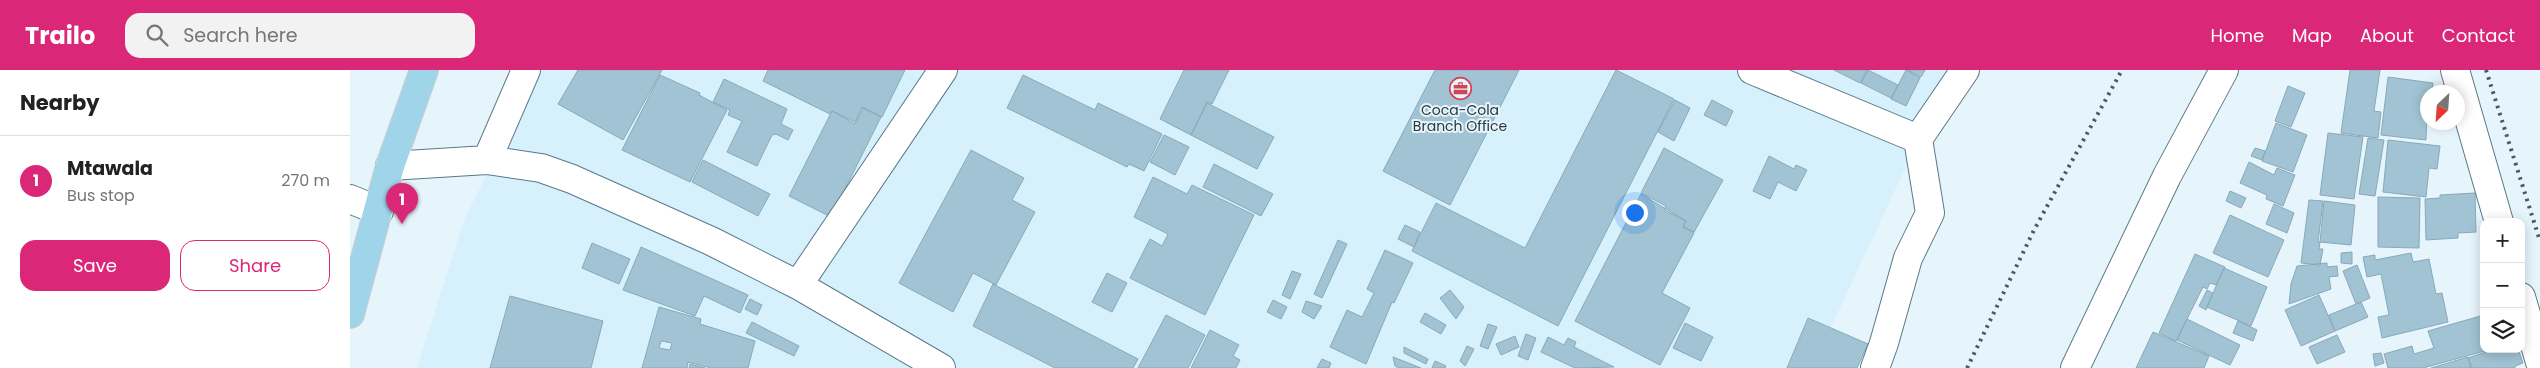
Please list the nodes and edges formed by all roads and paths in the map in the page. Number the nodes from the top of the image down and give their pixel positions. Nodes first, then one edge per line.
1 (424, 70) edge
2 (526, 70) edge
3 (943, 70) edge
4 (1752, 70) edge
5 (1965, 70) edge
6 (2224, 70) edge
7 (2455, 70) edge
8 (1918, 139) junction
9 (487, 160) junction
10 (390, 166) junction
11 (350, 199) edge
12 (379, 211) junction
13 (2498, 218) edge
14 (798, 285) junction
15 (2524, 308) edge
16 (350, 314) edge
17 (2540, 362) edge
18 (942, 368) edge
19 (1875, 368) edge
20 (2075, 368) edge

1 - 10 main road
2 - 9 street
3 - 14 street
4 - 8 street
5 - 8 street
6 - 20 street
7 - 13 street
8 - 19 street
9 - 10 street
9 - 14 street
10 - 12 main road
11 - 12 street
12 - 16 main road
14 - 18 street
15 - 17 street

